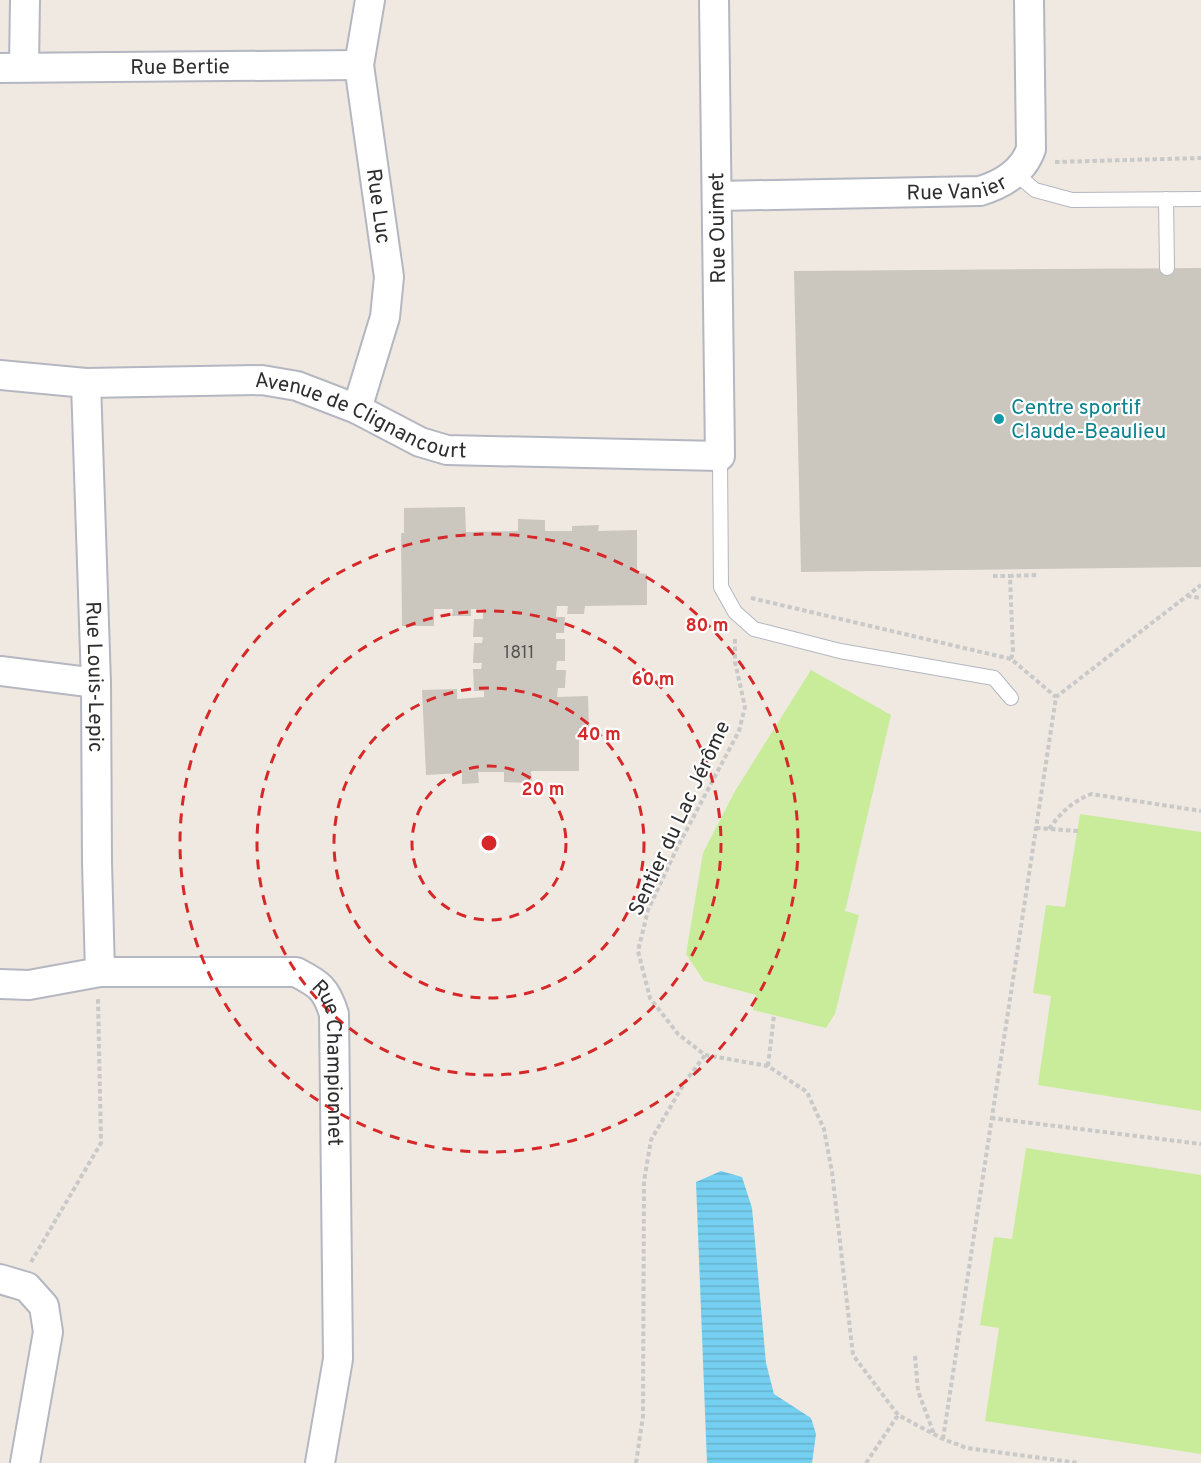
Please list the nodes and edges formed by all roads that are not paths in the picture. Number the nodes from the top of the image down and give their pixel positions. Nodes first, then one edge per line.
1 (25, 0) edge
2 (370, 0) edge
3 (714, 0) edge
4 (1029, 0) edge
5 (359, 65) junction
6 (12, 68) edge
7 (1021, 166) junction
8 (717, 195) junction
9 (1166, 199) junction
10 (1201, 199) edge
11 (1167, 268) dead end
12 (0, 375) edge
13 (86, 383) junction
14 (357, 409) junction
15 (720, 456) junction
16 (0, 671) edge
17 (96, 682) junction
18 (1011, 698) dead end
19 (0, 984) edge
20 (99, 984) junction
21 (0, 1278) edge
22 (25, 1463) edge
23 (320, 1463) edge

1 - 6 street
2 - 5 street, Rue Luc
3 - 8 street, Rue Ouimet
4 - 7 street, Rue Vanier
5 - 6 street, Rue Bertie
5 - 14 street, Rue Luc
7 - 8 street, Rue Vanier
7 - 9 lane
8 - 15 street, Rue Ouimet
9 - 10 lane
9 - 11 lane
12 - 13 street, Avenue de Clignancourt
13 - 14 street, Avenue de Clignancourt
13 - 17 street, Rue Louis-Lepic
14 - 15 street, Avenue de Clignancourt
15 - 18 lane
16 - 17 street
17 - 20 street, Rue Louis-Lepic
19 - 20 street, Rue Championnet
20 - 23 street, Rue Championnet
21 - 22 street

